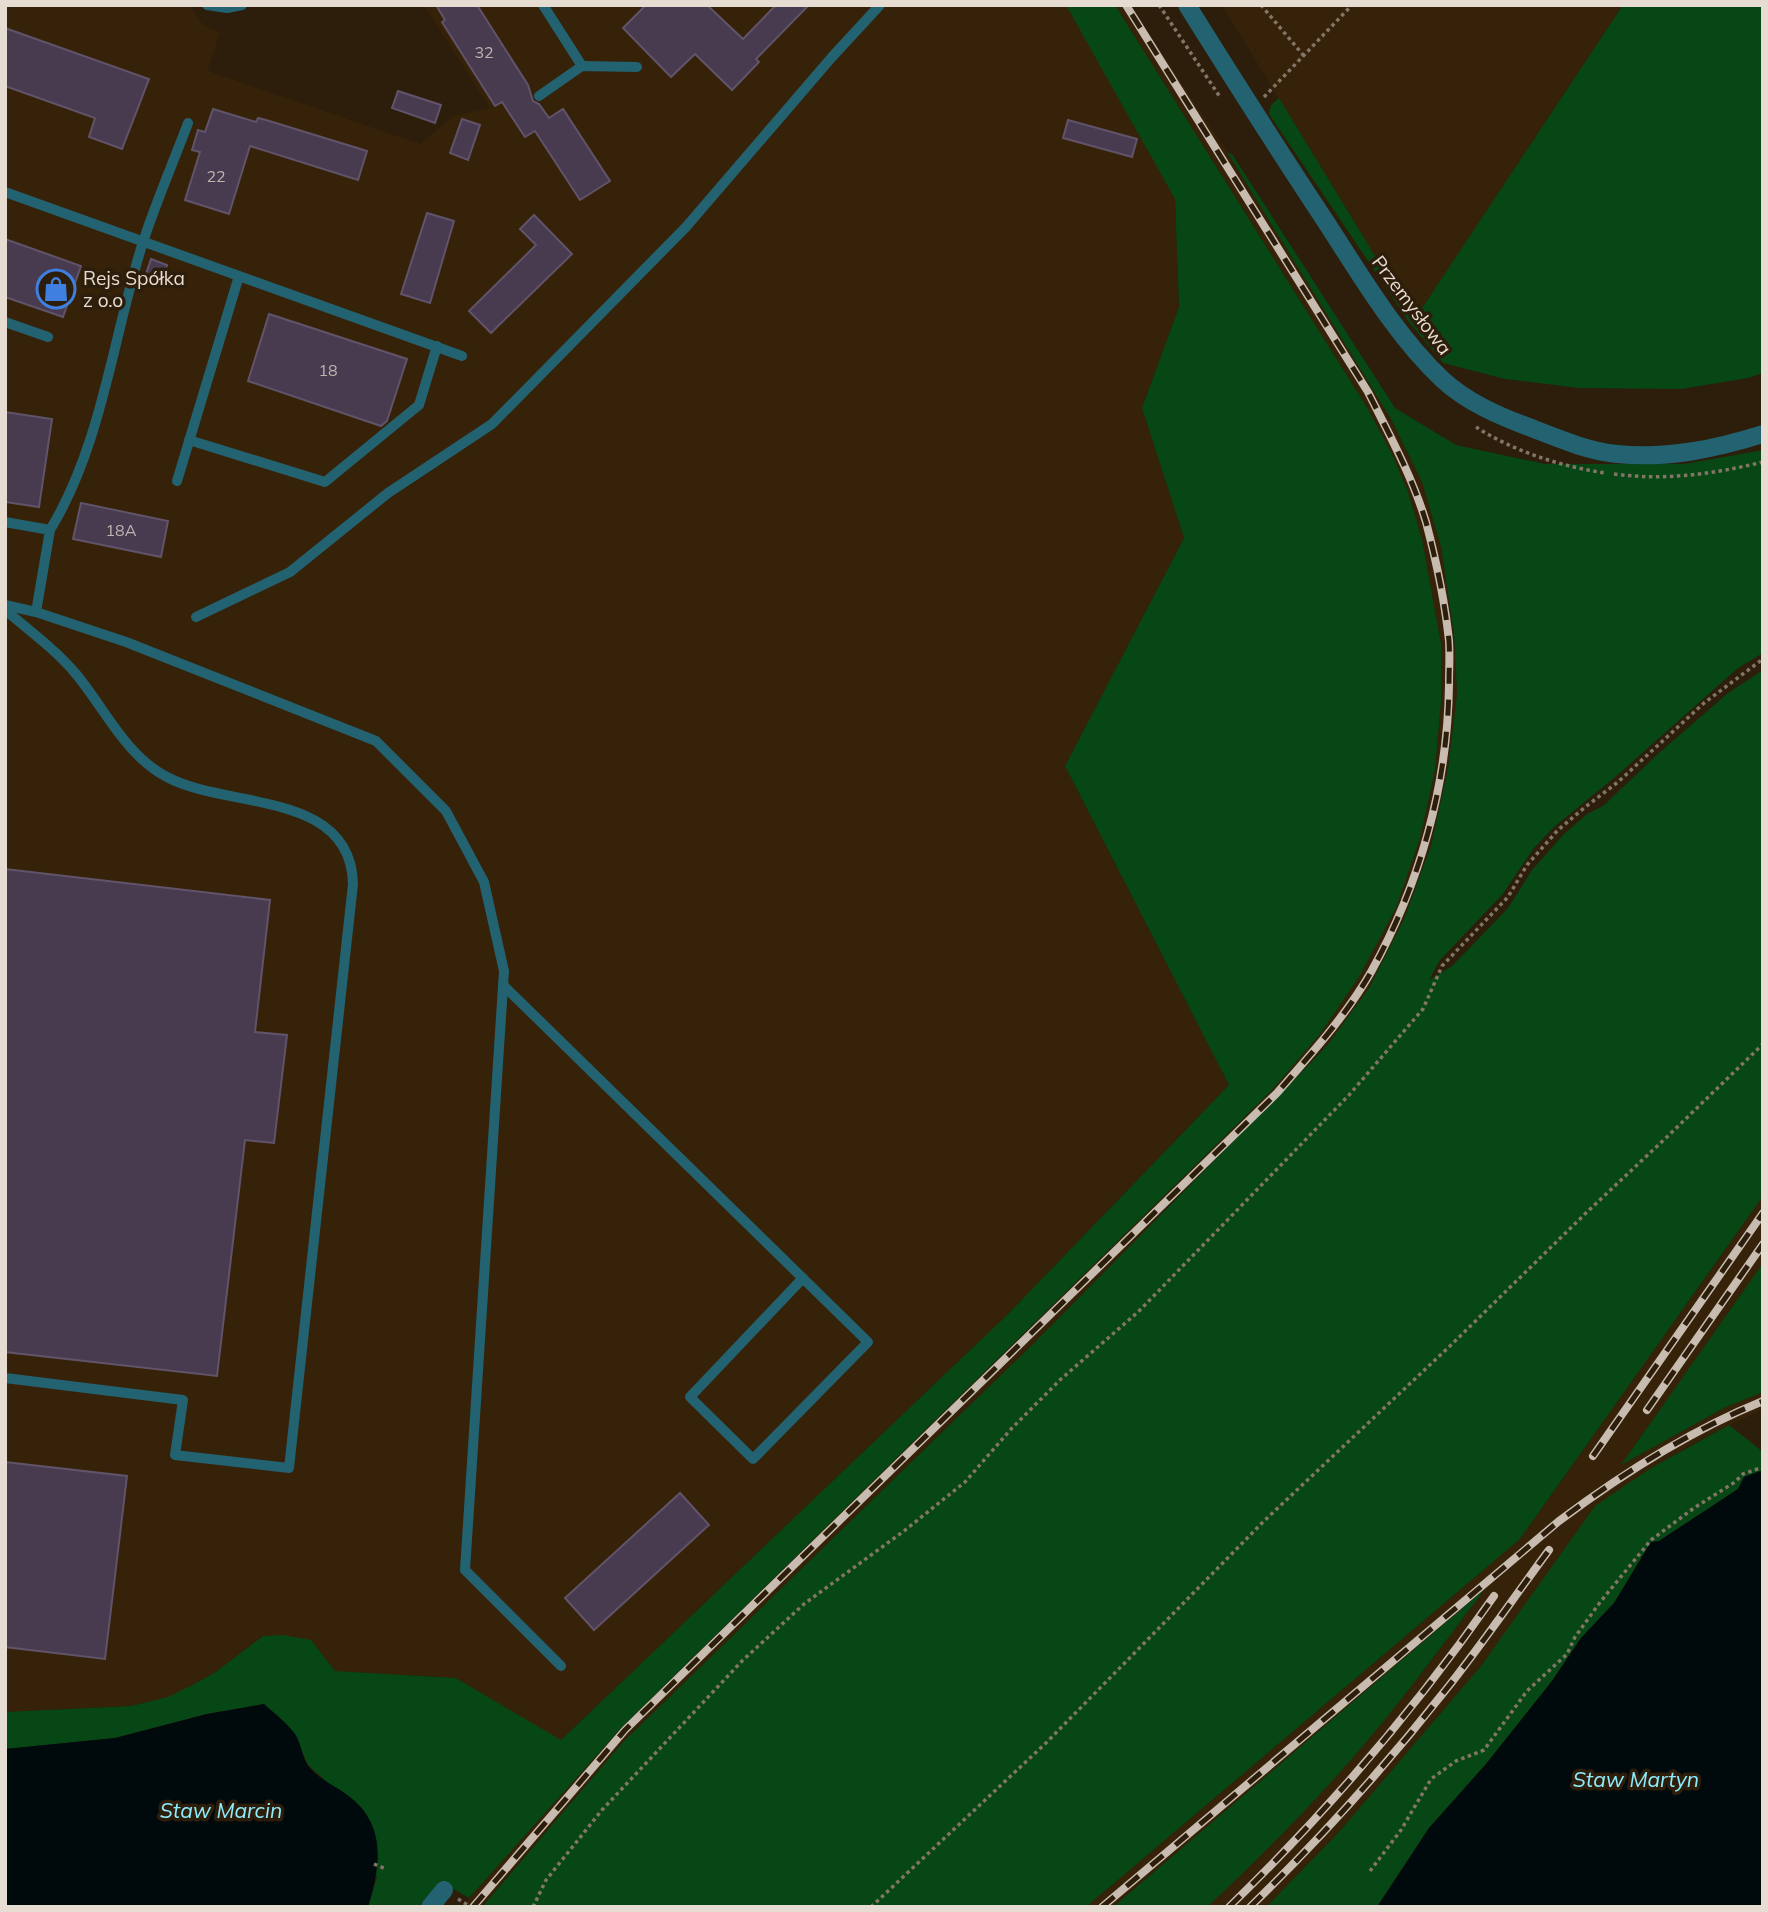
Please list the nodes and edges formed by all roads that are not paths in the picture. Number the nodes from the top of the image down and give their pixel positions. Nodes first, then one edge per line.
1 (207, 5) edge
2 (242, 5) edge
3 (543, 5) edge
4 (880, 5) edge
5 (1187, 5) edge
6 (582, 66) junction
7 (637, 67) dead end
8 (539, 96) dead end
9 (188, 123) dead end
10 (5, 192) edge
11 (144, 242) junction
12 (239, 276) junction
13 (5, 321) edge
14 (48, 337) dead end
15 (438, 346) junction
16 (462, 356) dead end
17 (1763, 434) edge
18 (189, 440) junction
19 (177, 481) dead end
20 (5, 522) edge
21 (50, 530) junction
22 (5, 608) edge
23 (36, 612) junction
24 (196, 617) dead end
25 (503, 985) junction
26 (803, 1278) junction
27 (5, 1378) edge
28 (561, 1666) dead end
29 (444, 1890) dead end
30 (430, 1907) edge

1 - 2 lane
3 - 6 lane
4 - 24 lane
5 - 17 street, Przemysłowa
6 - 7 lane
6 - 8 lane
9 - 11 lane
10 - 11 lane
11 - 12 lane
11 - 21 lane
12 - 15 lane
12 - 18 lane
13 - 14 lane
15 - 16 lane
15 - 18 lane
18 - 19 lane
20 - 21 lane
21 - 23 lane
22 - 23 lane
22 - 27 lane
23 - 25 lane
25 - 26 lane
25 - 28 lane
26 - 26 lane
29 - 30 street

